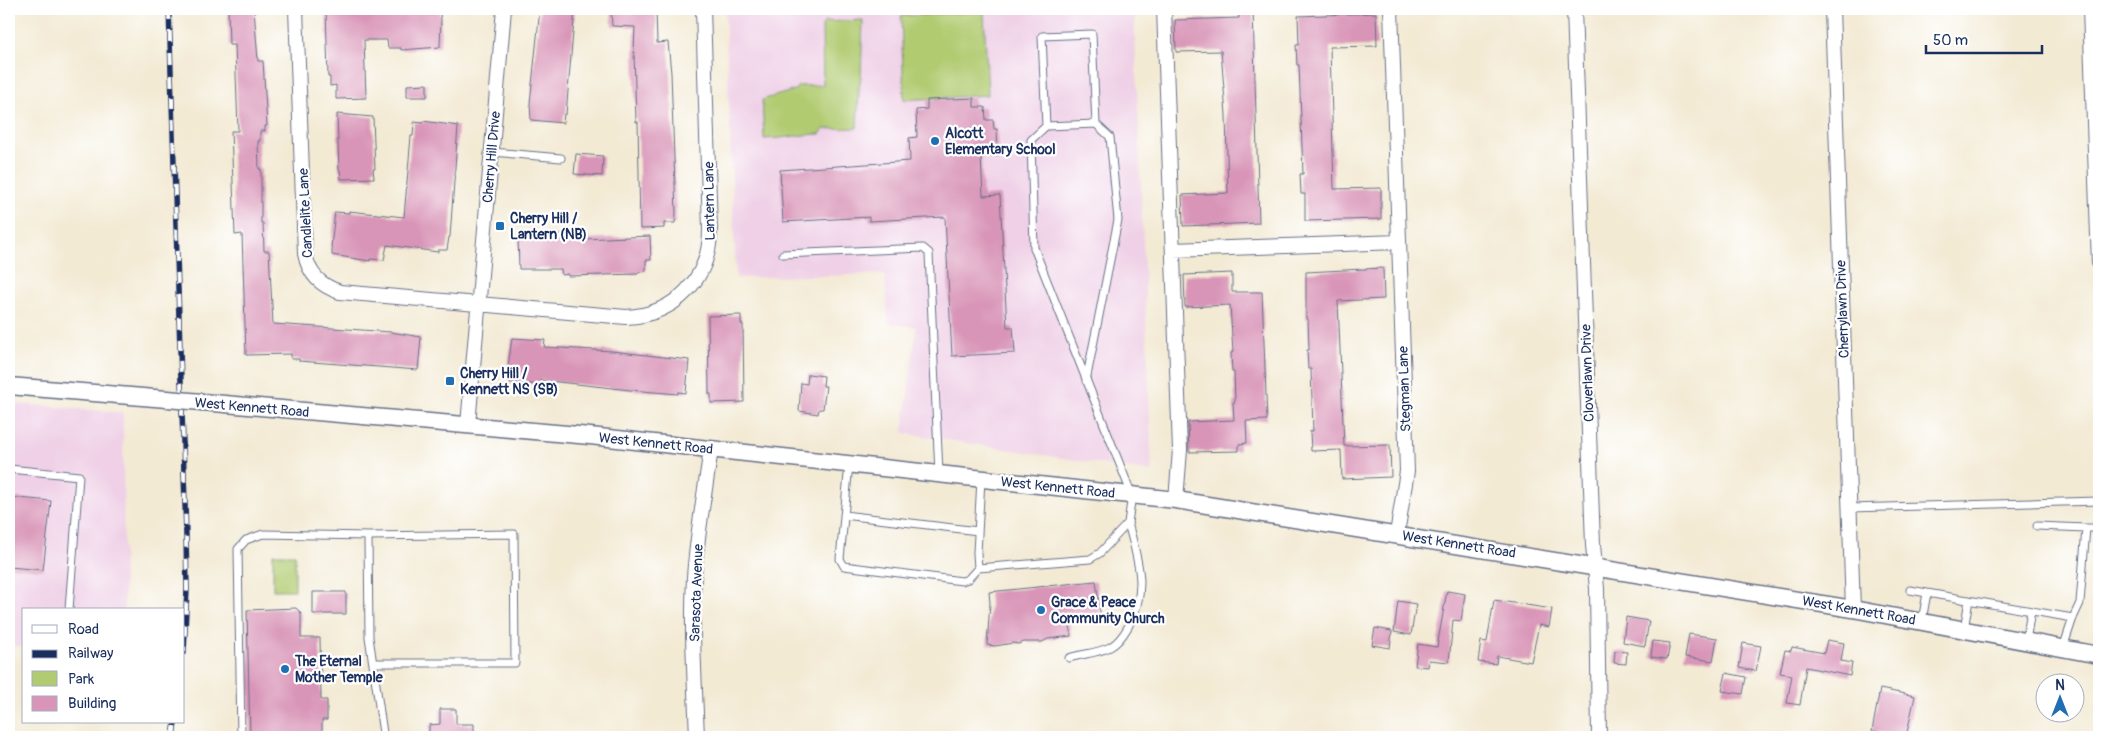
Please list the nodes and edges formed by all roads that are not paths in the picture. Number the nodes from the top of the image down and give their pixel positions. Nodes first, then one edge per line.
1 (296, 9) edge
2 (504, 9) edge
3 (703, 9) edge
4 (1164, 9) edge
5 (1391, 9) edge
6 (1574, 9) edge
7 (1832, 9) edge
8 (2090, 9) edge
9 (1096, 124) junction
10 (1046, 126) junction
11 (492, 152) junction
12 (561, 158) dead end
13 (1399, 242) junction
14 (1173, 250) junction
15 (783, 254) dead end
16 (2099, 264) edge
17 (479, 302) junction
18 (1086, 381) junction
19 (9, 386) edge
20 (468, 425) junction
21 (711, 449) junction
22 (849, 464) junction
23 (9, 469) edge
24 (939, 474) junction
25 (981, 478) junction
26 (1132, 495) junction
27 (1176, 500) junction
28 (2099, 501) edge
29 (1850, 508) junction
30 (844, 515) junction
31 (1128, 523) junction
32 (2037, 526) dead end
33 (2086, 528) junction
34 (2099, 528) edge
35 (978, 531) junction
36 (1398, 534) junction
37 (368, 536) junction
38 (1595, 567) junction
39 (978, 568) junction
40 (1910, 590) dead end
41 (1927, 593) junction
42 (1969, 600) junction
43 (69, 608) edge
44 (1853, 609) junction
45 (2031, 611) junction
46 (2073, 618) junction
47 (1922, 621) junction
48 (1964, 629) junction
49 (2026, 640) junction
50 (2063, 648) junction
51 (2099, 655) edge
52 (1069, 658) dead end
53 (373, 662) junction
54 (241, 737) edge
55 (385, 737) edge
56 (697, 737) edge
57 (1599, 737) edge

1 - 17 street, Candlelite Lane
2 - 11 street, Cherry Hill Drive
3 - 17 street, Lantern Lane
4 - 14 street
5 - 13 street, Stegman Lane
6 - 38 street, Cloverlawn Drive
7 - 29 street, Cherrylawn Drive
8 - 16 street
9 - 10 lane
9 - 10 lane
9 - 18 lane
10 - 18 lane
11 - 12 lane
11 - 17 street, Cherry Hill Drive
13 - 14 street
13 - 36 street, Stegman Lane
14 - 27 street
15 - 24 lane
17 - 20 street, Cherry Hill Drive
18 - 26 lane
19 - 20 street, West Kennett Road, bridge
20 - 21 street, West Kennett Road
21 - 22 street, West Kennett Road
21 - 56 street, Sarasota Avenue
22 - 24 street, West Kennett Road
22 - 30 lane
23 - 43 lane
24 - 25 street, West Kennett Road
25 - 26 street, West Kennett Road
25 - 35 lane
26 - 27 street, West Kennett Road
26 - 31 lane
27 - 36 street, West Kennett Road
28 - 29 lane
29 - 44 street, Cherrylawn Drive
30 - 35 lane
30 - 39 lane
31 - 39 lane
31 - 52 lane
32 - 33 lane
33 - 34 lane
33 - 46 lane
35 - 39 lane
36 - 38 street, West Kennett Road
37 - 53 lane
37 - 53 lane
37 - 54 lane
38 - 44 street, West Kennett Road
38 - 57 street, Cloverlawn Drive
40 - 41 lane
41 - 42 lane
41 - 47 lane
42 - 45 lane
42 - 48 lane
44 - 47 street, West Kennett Road
45 - 46 lane
45 - 49 lane
46 - 50 lane
47 - 48 street, West Kennett Road
48 - 49 street, West Kennett Road
49 - 50 street, West Kennett Road
50 - 51 street, West Kennett Road
53 - 55 lane

